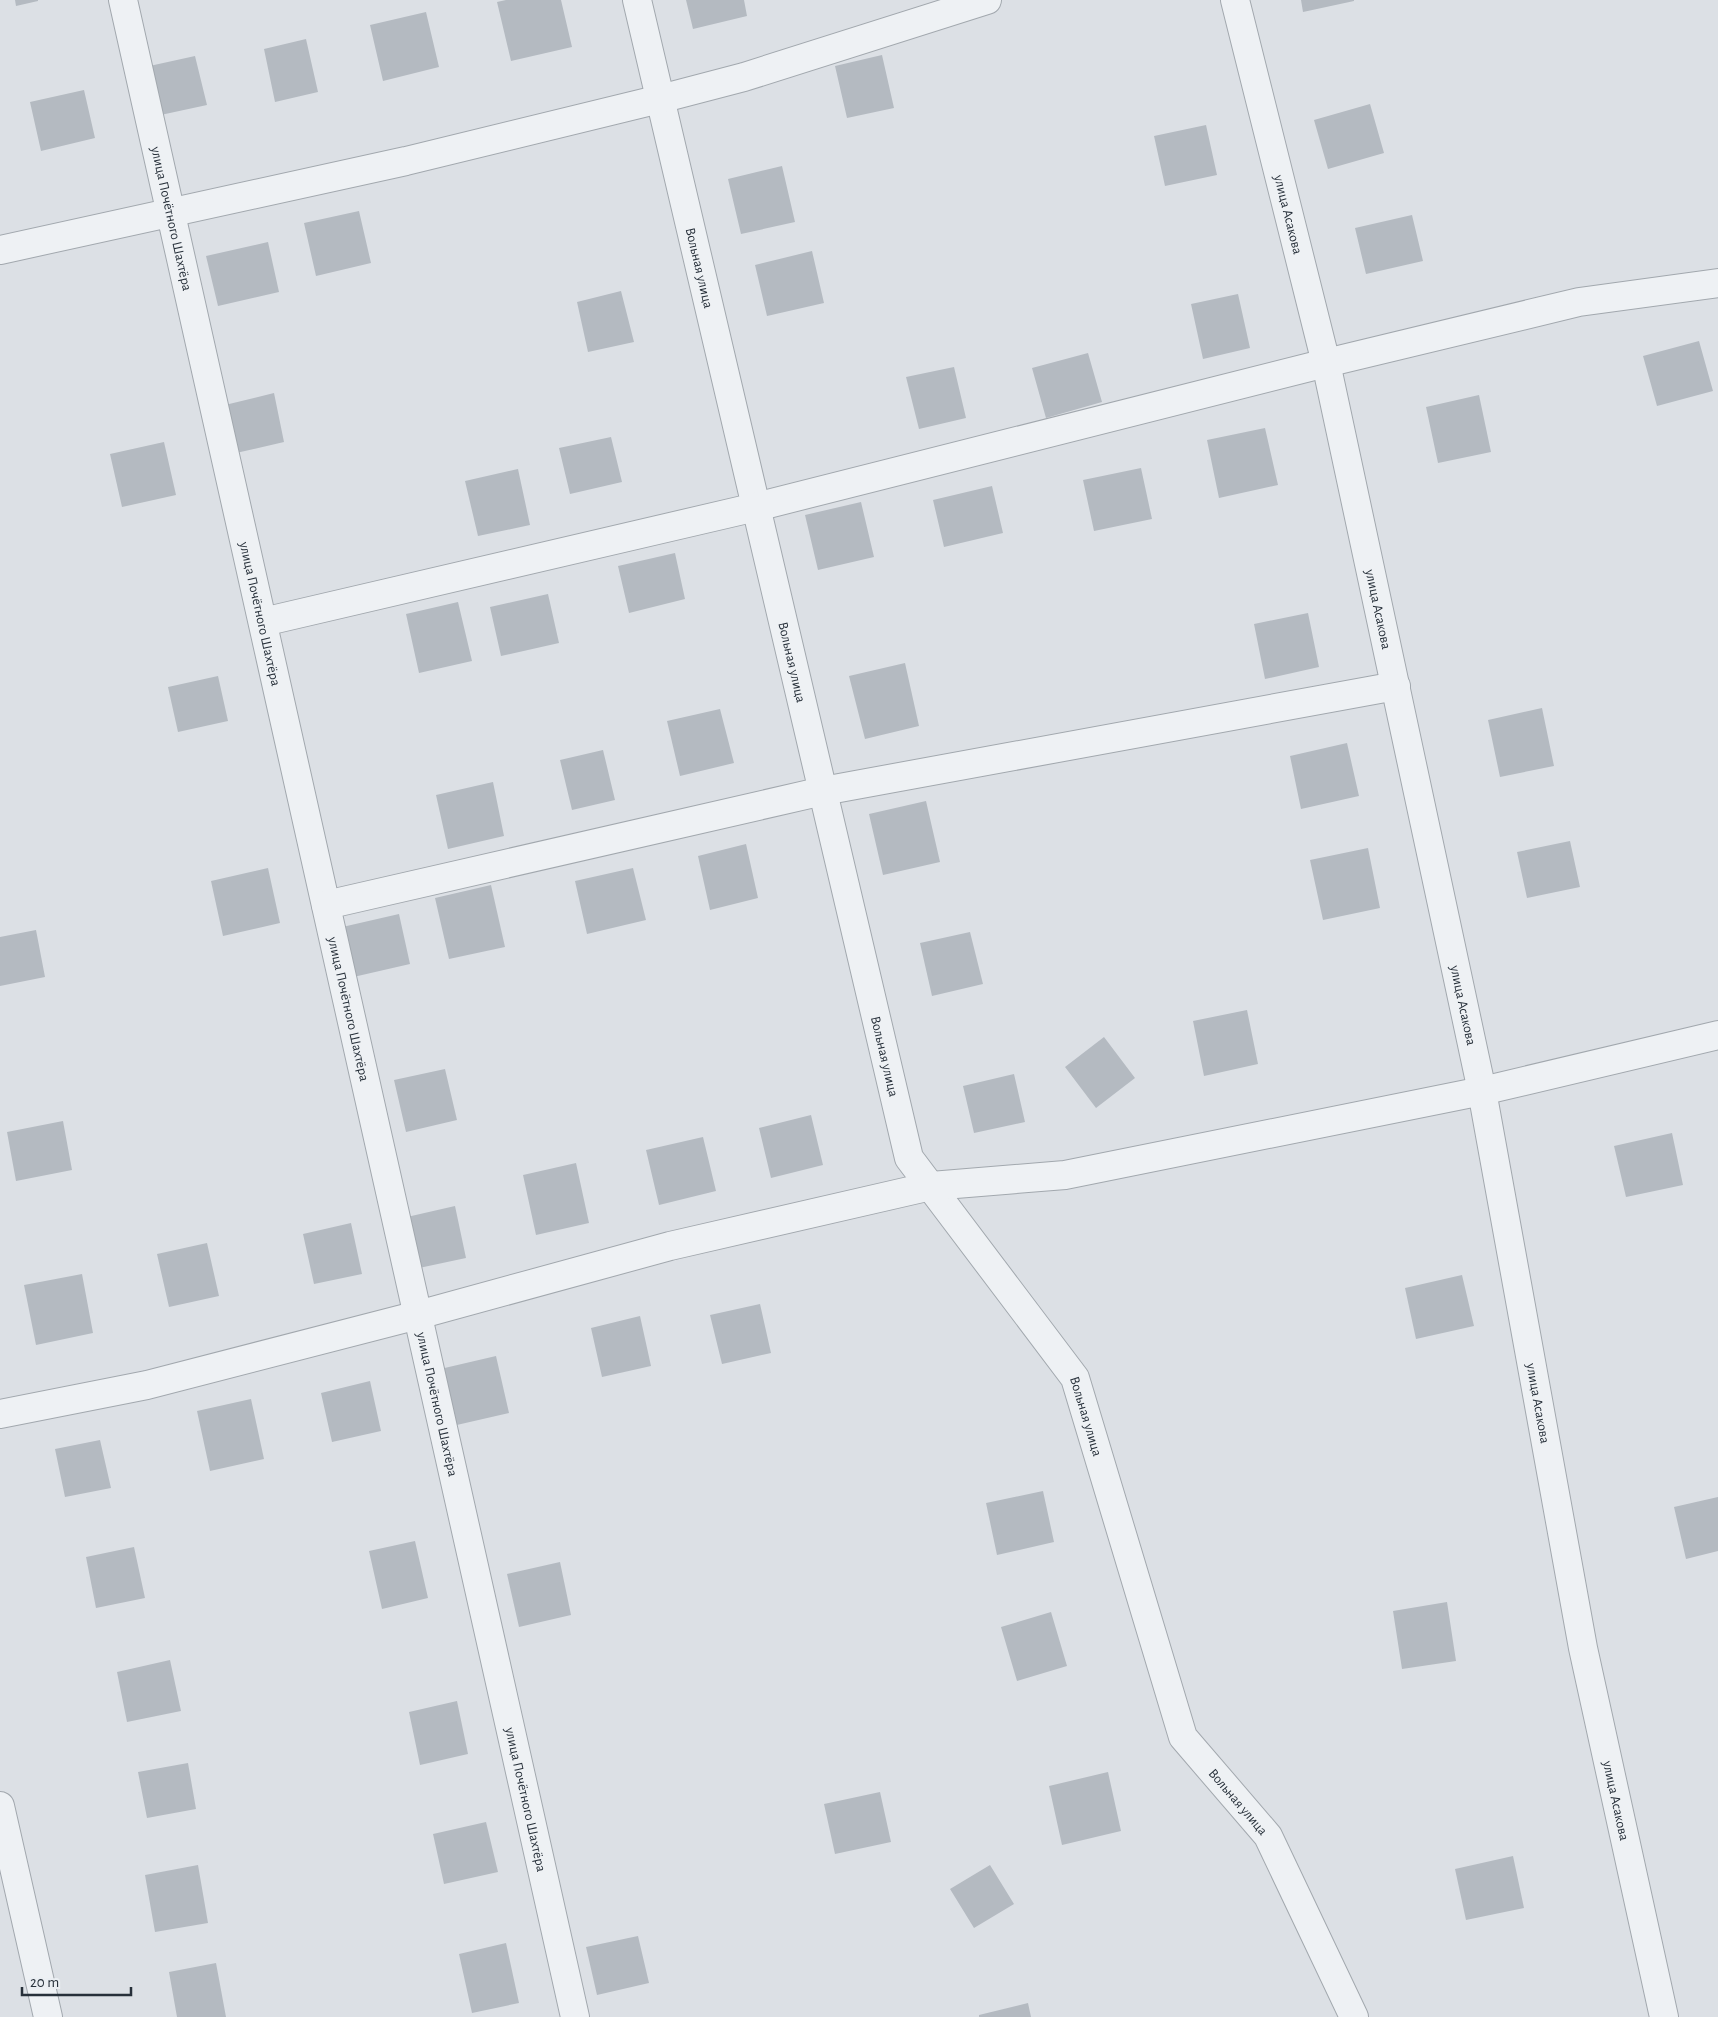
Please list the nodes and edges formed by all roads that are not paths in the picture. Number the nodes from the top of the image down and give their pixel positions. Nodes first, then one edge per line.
1 (123, 0) edge
2 (637, 0) edge
3 (987, 0) edge
4 (1235, 0) edge
5 (660, 99) junction
6 (171, 212) junction
7 (0, 250) edge
8 (1718, 283) edge
9 (1326, 363) junction
10 (756, 507) junction
11 (263, 622) junction
12 (1396, 686) junction
13 (823, 791) junction
14 (326, 904) junction
15 (1718, 1035) edge
16 (1482, 1090) junction
17 (931, 1186) junction
18 (418, 1314) junction
19 (0, 1414) edge
20 (0, 1806) edge
21 (48, 2017) edge
22 (575, 2017) edge
23 (1354, 2017) edge
24 (1664, 2017) edge

1 - 6 street, улица Почётного Шахтёра
2 - 5 street, Вольная улица
3 - 5 street
4 - 9 street, улица Асакова
5 - 6 street
5 - 10 street, Вольная улица
6 - 7 street
6 - 11 street, улица Почётного Шахтёра
8 - 9 street
9 - 10 street
9 - 12 street, улица Асакова
10 - 11 street
10 - 13 street, Вольная улица
11 - 14 street, улица Почётного Шахтёра
12 - 13 street
12 - 16 street, улица Асакова
13 - 14 street
13 - 17 street, Вольная улица
14 - 18 street, улица Почётного Шахтёра
15 - 16 street
16 - 17 street
16 - 24 street, улица Асакова
17 - 18 street
17 - 23 street, Вольная улица
18 - 19 street
18 - 22 street, улица Почётного Шахтёра
20 - 21 street

